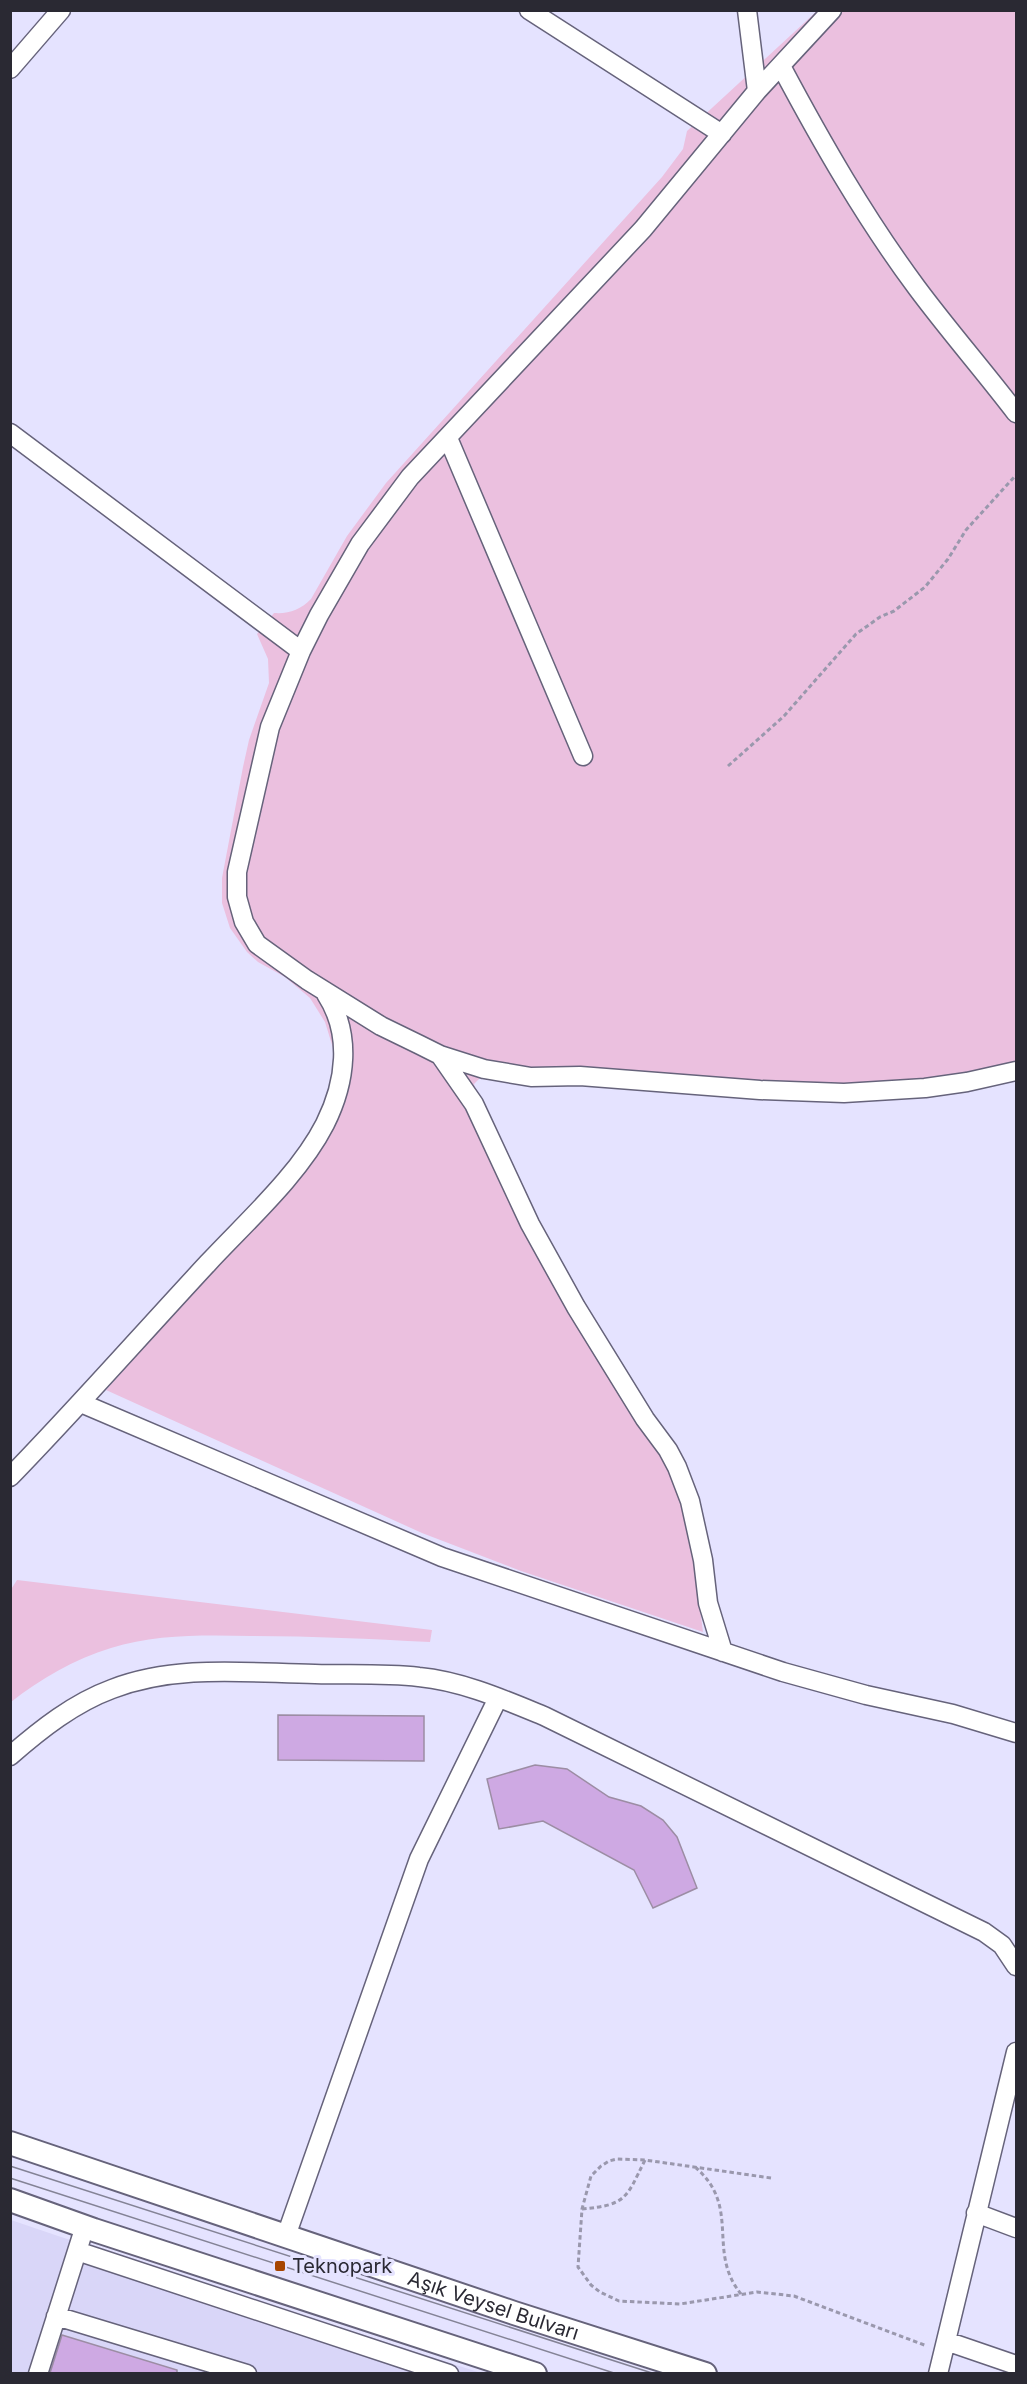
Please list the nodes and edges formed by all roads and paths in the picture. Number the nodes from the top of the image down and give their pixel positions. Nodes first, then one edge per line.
1 (61, 10) edge
2 (529, 10) edge
3 (747, 10) edge
4 (832, 10) edge
5 (781, 66) junction
6 (10, 69) edge
7 (757, 92) junction
8 (722, 134) junction
9 (1017, 414) edge
10 (10, 433) edge
11 (448, 438) junction
12 (1017, 475) edge
13 (301, 651) junction
14 (583, 756) dead end
15 (728, 766) dead end
16 (325, 992) junction
17 (440, 1055) junction
18 (1017, 1071) edge
19 (81, 1403) junction
20 (10, 1477) edge
21 (723, 1652) junction
22 (498, 1698) junction
23 (1017, 1733) edge
24 (10, 1756) edge
25 (1014, 1959) edge
26 (1017, 2052) edge
27 (10, 2143) edge
28 (645, 2160) junction
29 (694, 2166) junction
30 (771, 2178) dead end
31 (10, 2200) edge
32 (582, 2209) junction
33 (976, 2213) junction
34 (85, 2226) junction
35 (1017, 2228) edge
36 (286, 2236) junction
37 (77, 2251) junction
38 (741, 2294) junction
39 (56, 2316) junction
40 (945, 2347) junction
41 (1017, 2365) edge
42 (38, 2373) edge
43 (247, 2373) edge
44 (449, 2373) edge
45 (535, 2373) edge
46 (705, 2373) edge
47 (938, 2373) edge

1 - 6 street
2 - 8 street
3 - 7 street
4 - 5 street
5 - 7 street
5 - 9 street
7 - 8 street
8 - 11 street
10 - 13 street
11 - 13 street
11 - 14 street
12 - 15 path
13 - 16 street
16 - 17 street
16 - 19 street
17 - 18 street
17 - 21 street
19 - 20 street
19 - 21 street
21 - 23 street
22 - 24 street
22 - 25 street
22 - 36 street
26 - 33 street
27 - 36 main road, Aşık Veysel Bulvarı
28 - 29 path
28 - 32 path
28 - 32 path
29 - 30 path
29 - 38 path
31 - 34 main road
32 - 38 path
33 - 35 street
33 - 40 street
34 - 37 street
34 - 45 main road
36 - 46 main road, Aşık Veysel Bulvarı
37 - 39 street
37 - 44 street
38 - 40 path
39 - 42 street
39 - 43 street
40 - 41 street
40 - 47 street

